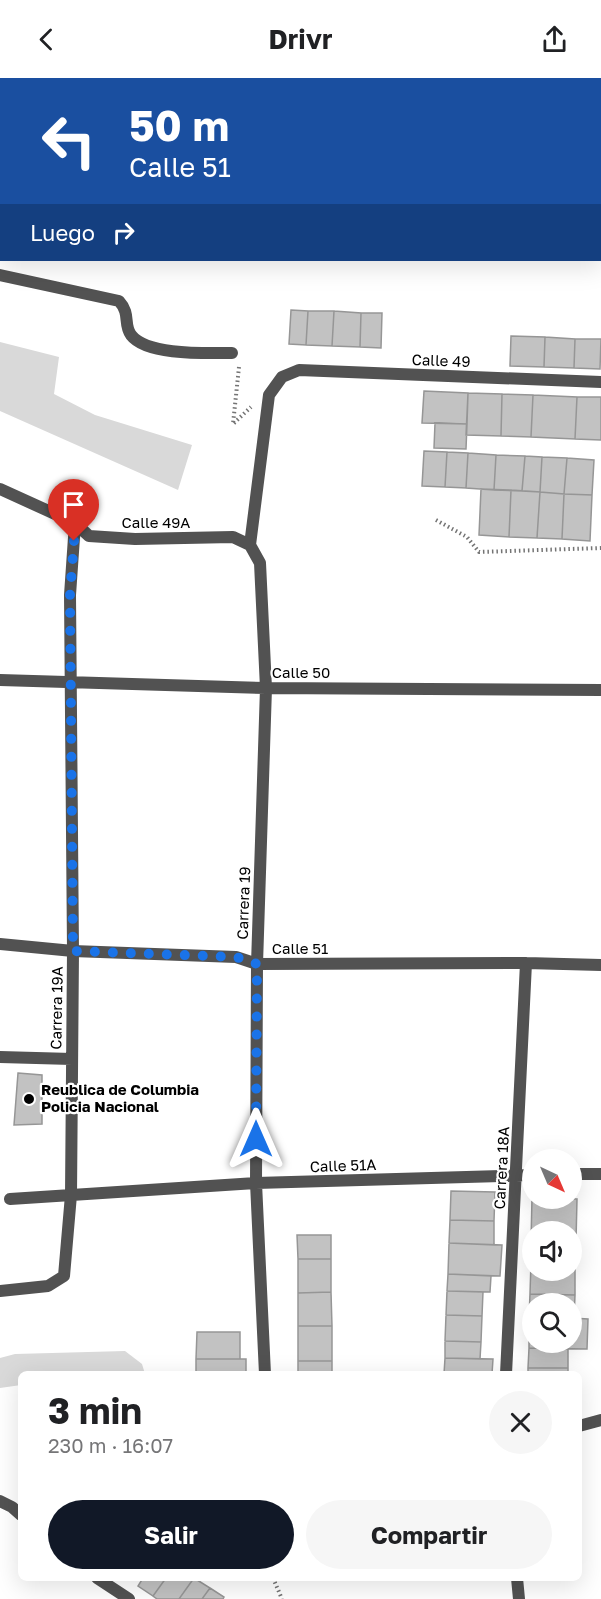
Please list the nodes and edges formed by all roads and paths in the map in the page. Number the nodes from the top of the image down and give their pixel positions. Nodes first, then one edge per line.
1 (0, 275) edge
2 (232, 353) joint
3 (601, 382) edge
4 (269, 395) junction
5 (0, 489) edge
6 (436, 520) dead end
7 (75, 523) junction
8 (250, 545) junction
9 (601, 548) edge
10 (0, 680) edge
11 (72, 683) junction
12 (266, 688) junction
13 (601, 690) edge
14 (0, 944) edge
15 (73, 951) junction
16 (526, 963) junction
17 (257, 964) junction
18 (601, 965) edge
19 (0, 1057) edge
20 (72, 1059) junction
21 (582, 1174) edge
22 (601, 1174) edge
23 (517, 1175) junction
24 (522, 1175) edge
25 (256, 1183) junction
26 (71, 1195) junction
27 (10, 1198) dead end
28 (0, 1291) edge
29 (265, 1371) edge
30 (507, 1371) edge
31 (601, 1420) edge
32 (582, 1425) edge
33 (0, 1501) edge
34 (18, 1512) edge
35 (102, 1581) edge
36 (274, 1581) edge
37 (517, 1581) edge
38 (129, 1599) edge
39 (282, 1599) edge
40 (519, 1599) edge

1 - 2 street
2 - 4 path
3 - 4 street, Calle 49
4 - 8 street
5 - 7 street, Calle 49A
6 - 9 path
7 - 8 street, Calle 49A
7 - 11 street, Carrera 19A
8 - 12 street, Carrera 19
10 - 11 street, Calle 50
11 - 12 street, Calle 50
11 - 15 street, Carrera 19A
12 - 13 street, Calle 50
12 - 17 street, Carrera 19
14 - 15 street, Calle 51
15 - 17 street, Calle 51
15 - 20 street, Carrera 19A
16 - 17 street, Calle 51
16 - 18 street, Calle 51
16 - 23 street, Carrera 18A
17 - 25 street, Carrera 19
19 - 20 street
20 - 26 street, Carrera 19A
21 - 22 street
23 - 24 street, Calle 51A
23 - 25 street, Calle 51A
23 - 30 street, Carrera 18A
25 - 26 street, Calle 51A
25 - 29 street, Carrera 19
26 - 27 street, Calle 51A
26 - 28 street, Carrera 19A
31 - 32 street
33 - 34 street
35 - 38 street
36 - 39 path
37 - 40 street

